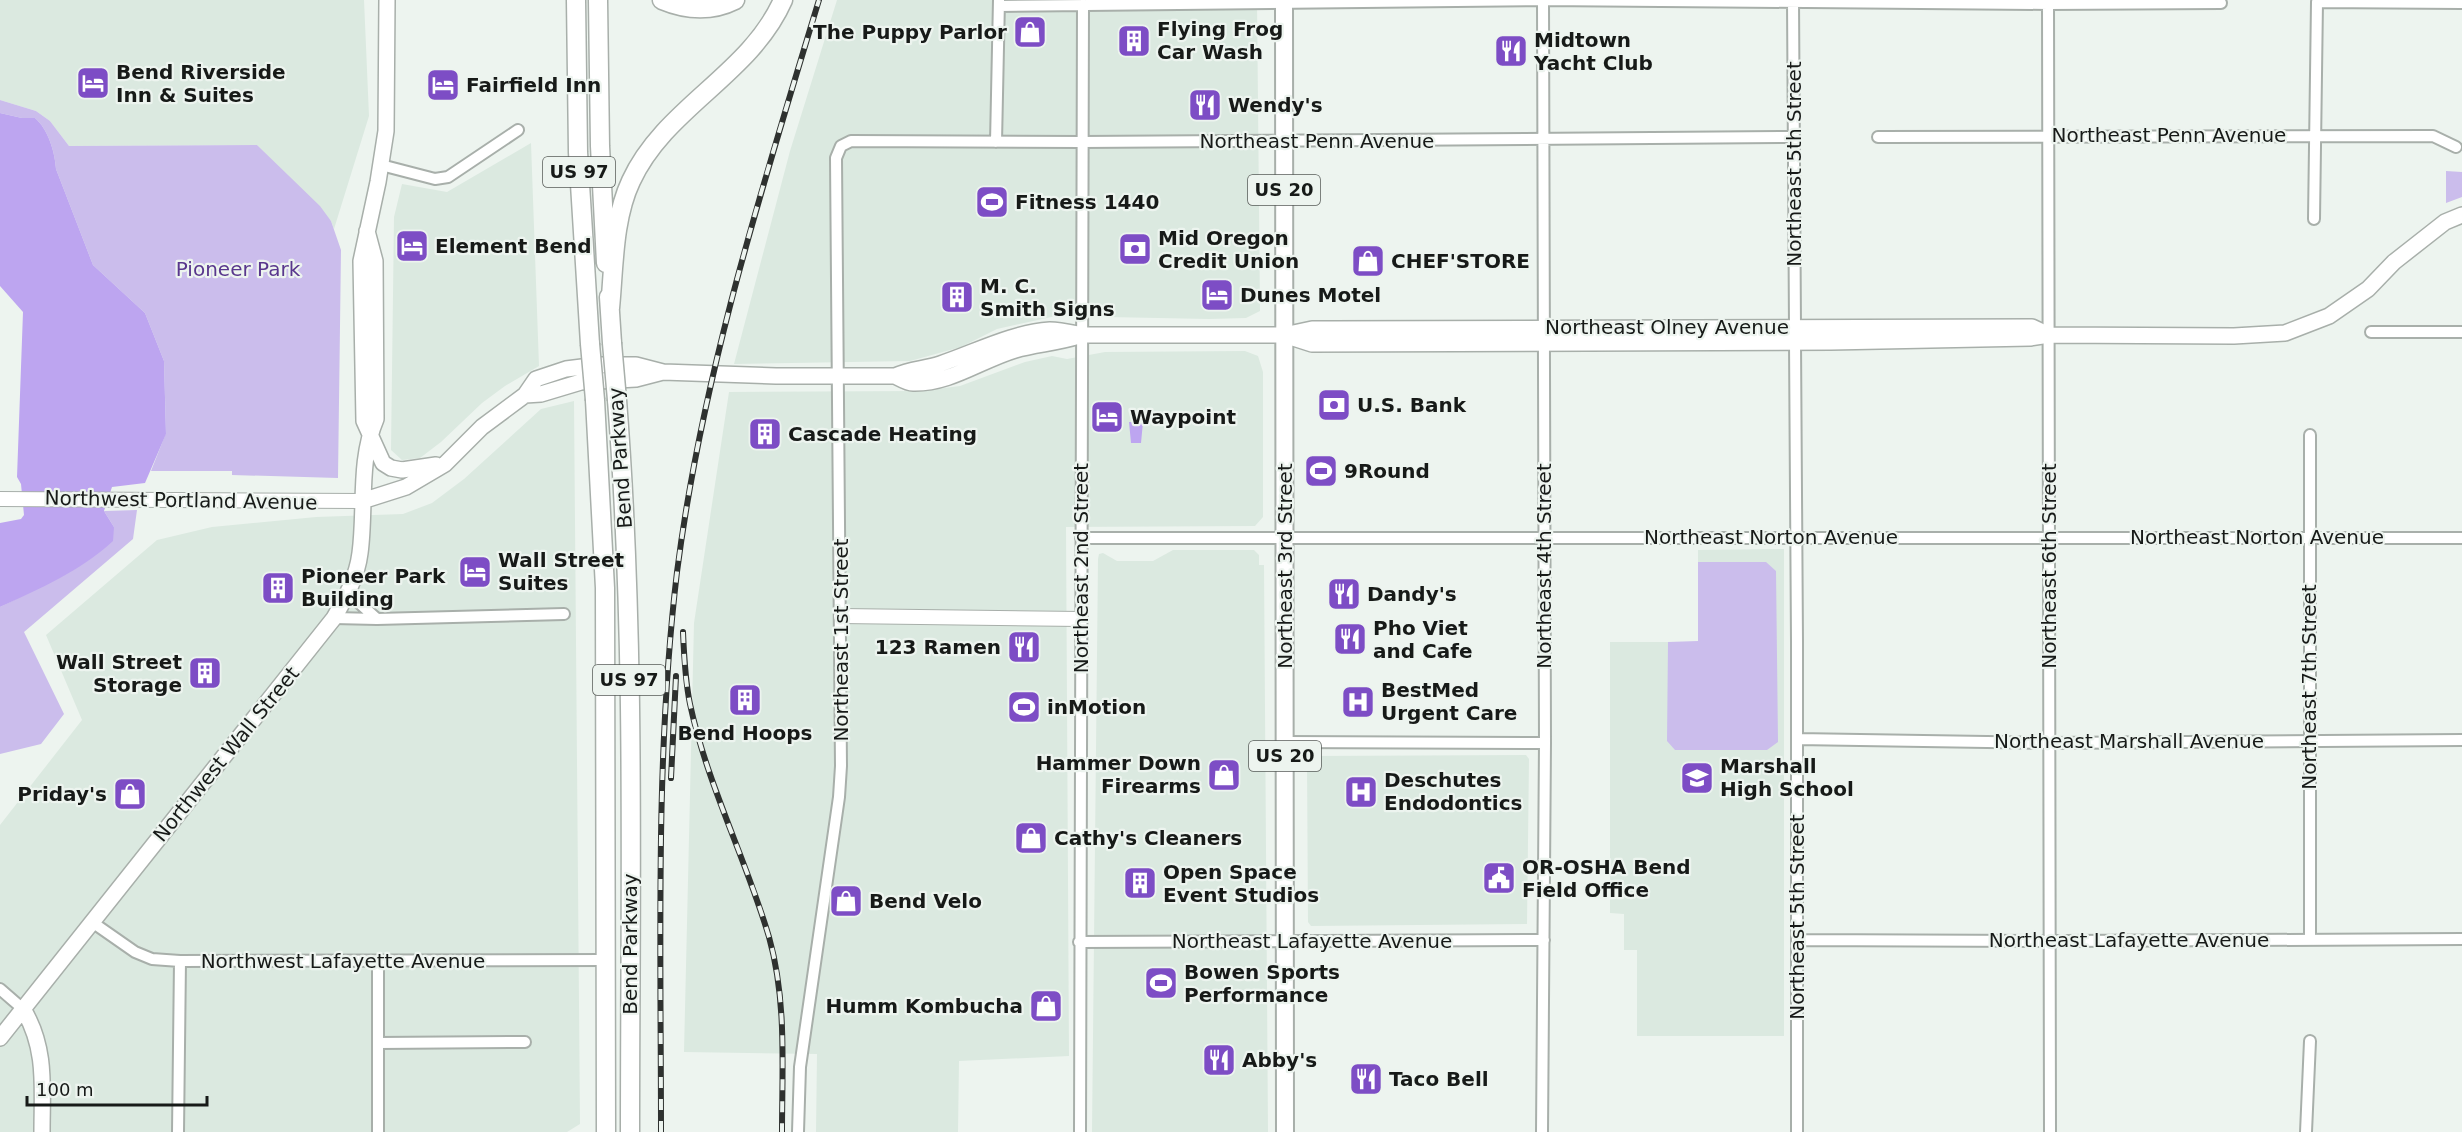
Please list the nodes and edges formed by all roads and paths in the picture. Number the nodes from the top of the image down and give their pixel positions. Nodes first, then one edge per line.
1 (387, 0) edge
2 (576, 0) edge
3 (598, 0) edge
4 (662, 0) edge
5 (735, 0) edge
6 (783, 0) edge
7 (1543, 0) edge
8 (1793, 1) edge
9 (1284, 2) edge
10 (2048, 2) edge
11 (999, 3) edge
12 (2221, 3) dead end
13 (2462, 3) edge
14 (1083, 5) junction
15 (518, 130) dead end
16 (2315, 135) junction
17 (2048, 136) junction
18 (1794, 137) junction
19 (1878, 137) dead end
20 (1543, 139) junction
21 (1283, 141) junction
22 (996, 142) junction
23 (1082, 142) junction
24 (841, 146) joint
25 (2456, 147) dead end
26 (381, 165) junction
27 (2462, 215) edge
28 (2314, 219) dead end
29 (367, 231) junction
30 (361, 277) junction
31 (610, 308) junction
32 (375, 321) junction
33 (2371, 332) dead end
34 (2462, 332) edge
35 (1082, 335) junction
36 (1544, 335) junction
37 (1795, 335) junction
38 (2049, 335) junction
39 (1284, 336) junction
40 (663, 372) junction
41 (838, 375) junction
42 (525, 395) junction
43 (369, 435) junction
44 (2310, 435) dead end
45 (445, 464) junction
46 (5, 499) edge
47 (362, 501) junction
48 (1285, 537) junction
49 (1544, 537) junction
50 (1796, 537) junction
51 (2050, 537) junction
52 (2309, 537) junction
53 (1081, 538) junction
54 (2462, 538) edge
55 (350, 591) junction
56 (564, 614) dead end
57 (841, 616) junction
58 (334, 618) junction
59 (377, 619) junction
60 (1081, 619) junction
61 (1797, 739) junction
62 (2462, 740) edge
63 (2309, 741) junction
64 (1285, 742) junction
65 (1545, 742) junction
66 (2049, 743) junction
67 (92, 922) junction
68 (2310, 939) junction
69 (2462, 939) edge
70 (1544, 940) junction
71 (1797, 940) junction
72 (1285, 941) junction
73 (2050, 941) junction
74 (1079, 942) junction
75 (606, 960) junction
76 (180, 961) junction
77 (378, 961) junction
78 (0, 989) edge
79 (23, 1009) junction
80 (0, 1038) edge
81 (2310, 1041) dead end
82 (525, 1042) dead end
83 (378, 1043) junction
84 (42, 1132) edge
85 (178, 1132) edge
86 (378, 1132) edge
87 (606, 1132) edge
88 (630, 1132) edge
89 (798, 1132) edge
90 (1080, 1132) edge
91 (1285, 1132) edge
92 (1542, 1132) edge
93 (1797, 1132) edge
94 (2050, 1132) edge
95 (2306, 1132) edge

1 - 26 main road, Northwest Wall Street
2 - 75 highway, Bend Parkway / US 97, bridge
3 - 31 highway, Bend Parkway / US 97
4 - 5 highway
6 - 31 highway
7 - 8 street
7 - 9 street
7 - 20 street, Northeast 4th Street
8 - 10 street
8 - 18 street, Northeast 5th Street
9 - 14 street
9 - 21 main road, Northeast 3rd Street / US 20
10 - 12 street
10 - 17 street, Northeast 6th Street
11 - 14 street
11 - 22 street
13 - 16 street
14 - 23 street, Northeast 2nd Street
15 - 26 street
16 - 17 street, Northeast Penn Avenue
16 - 25 street, Northeast Penn Avenue
16 - 28 street
17 - 19 street, Northeast Penn Avenue
17 - 38 street, Northeast 6th Street
18 - 20 street, Northeast Penn Avenue
18 - 37 street, Northeast 5th Street
20 - 21 street, Northeast Penn Avenue
20 - 36 street, Northeast 4th Street
21 - 23 street, Northeast Penn Avenue
21 - 39 main road, Northeast 3rd Street / US 20
22 - 23 street, Northeast Penn Avenue
22 - 24 street, Northeast Penn Avenue
23 - 35 street, Northeast 2nd Street
24 - 41 street, Northeast 1st Street
26 - 29 main road, Northwest Wall Street
27 - 38 main road, Northeast Olney Avenue
29 - 30 main road, Northwest Wall Street
29 - 32 main road, Northwest Wall Street
30 - 32 main road
30 - 43 main road, Northwest Wall Street
31 - 88 highway, Bend Parkway / US 97, bridge
32 - 43 main road, Northwest Wall Street
33 - 34 street
35 - 39 main road, Northeast Olney Avenue
35 - 41 main road, Northeast Olney Avenue
35 - 53 street, Northeast 2nd Street
36 - 37 main road, Northeast Olney Avenue
36 - 39 main road, Northeast Olney Avenue
36 - 49 street, Northeast 4th Street
37 - 38 main road, Northeast Olney Avenue
37 - 50 street, Northeast 5th Street
38 - 51 street, Northeast 6th Street
39 - 48 main road, Northeast 3rd Street / US 20
40 - 41 main road, Northeast Olney Avenue
40 - 42 main road, Northeast Olney Avenue
40 - 42 main road, Northeast Olney Avenue
41 - 57 street, Northeast 1st Street
42 - 45 main road, Northeast Olney Avenue
43 - 45 main road
43 - 47 main road, Northwest Wall Street
44 - 52 street, Northeast 7th Street
45 - 47 main road, Northeast Olney Avenue
46 - 47 street, Northwest Portland Avenue
47 - 55 main road, Northwest Wall Street
48 - 49 street, Northeast Norton Avenue
48 - 53 street, Northeast Norton Avenue
48 - 64 main road, Northeast 3rd Street / US 20
49 - 50 street, Northeast Norton Avenue
49 - 65 street, Northeast 4th Street
50 - 51 street, Northeast Norton Avenue
50 - 61 street, Northeast 5th Street
51 - 52 street, Northeast Norton Avenue
51 - 66 street, Northeast 6th Street
52 - 54 street, Northeast Norton Avenue
52 - 63 street, Northeast 7th Street
53 - 60 street, Northeast 2nd Street
55 - 58 main road, Northwest Wall Street
55 - 59 street
56 - 59 street
57 - 60 street
57 - 89 street, Northeast 1st Street
58 - 59 street
58 - 67 main road, Northwest Wall Street
60 - 74 street, Northeast 2nd Street
61 - 66 street, Northeast Marshall Avenue
61 - 71 street, Northeast 5th Street
62 - 63 street, Northeast Marshall Avenue
63 - 66 street, Northeast Marshall Avenue
63 - 68 street, Northeast 7th Street
64 - 65 street
64 - 72 main road, Northeast 3rd Street / US 20
65 - 70 street, Northeast 4th Street
66 - 73 street, Northeast 6th Street
67 - 76 street, Northwest Lafayette Avenue
67 - 79 main road, Northwest Wall Street
68 - 69 street, Northeast Lafayette Avenue
68 - 73 street, Northeast Lafayette Avenue
70 - 72 street, Northeast Lafayette Avenue
70 - 92 street, Northeast 4th Street
71 - 73 street, Northeast Lafayette Avenue
71 - 93 street, Northeast 5th Street
72 - 74 street, Northeast Lafayette Avenue
72 - 91 main road, Northeast 3rd Street / US 20
73 - 94 street, Northeast 6th Street
74 - 90 street, Northeast 2nd Street
75 - 77 street, Northwest Lafayette Avenue
75 - 87 highway, Bend Parkway / US 97
76 - 77 street, Northwest Lafayette Avenue
76 - 85 street
77 - 83 street
78 - 79 street
79 - 80 main road, Northwest Wall Street
79 - 84 main road
81 - 95 street
82 - 83 street
83 - 86 street

